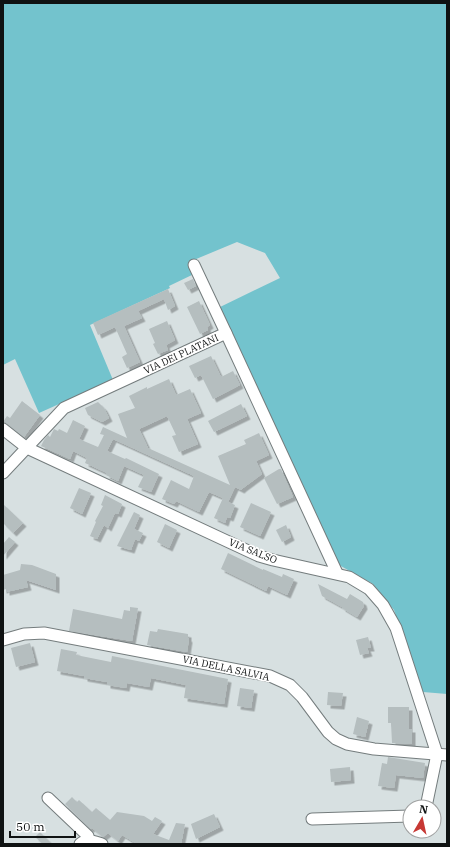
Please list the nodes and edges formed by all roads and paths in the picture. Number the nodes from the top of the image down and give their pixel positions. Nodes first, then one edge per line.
1 (194, 265) dead end
2 (226, 333) junction
3 (3, 429) edge
4 (27, 448) junction
5 (3, 473) edge
6 (337, 573) junction
7 (3, 640) edge
8 (442, 754) edge
9 (48, 798) dead end
10 (428, 799) edge
11 (402, 816) edge
12 (312, 819) dead end
13 (85, 842) edge
14 (102, 844) edge

1 - 2 street
2 - 4 street, VIA DEI PLATANI
2 - 6 street, VIA DEI PLATANI
3 - 4 street, VIA SALSO
4 - 5 street, VIA DEI PLATANI
4 - 6 street, VIA SALSO
6 - 8 street, VIA SALSO
7 - 8 street, VIA DELLA SALVIA
8 - 10 street
9 - 13 street
11 - 12 street
13 - 14 street

